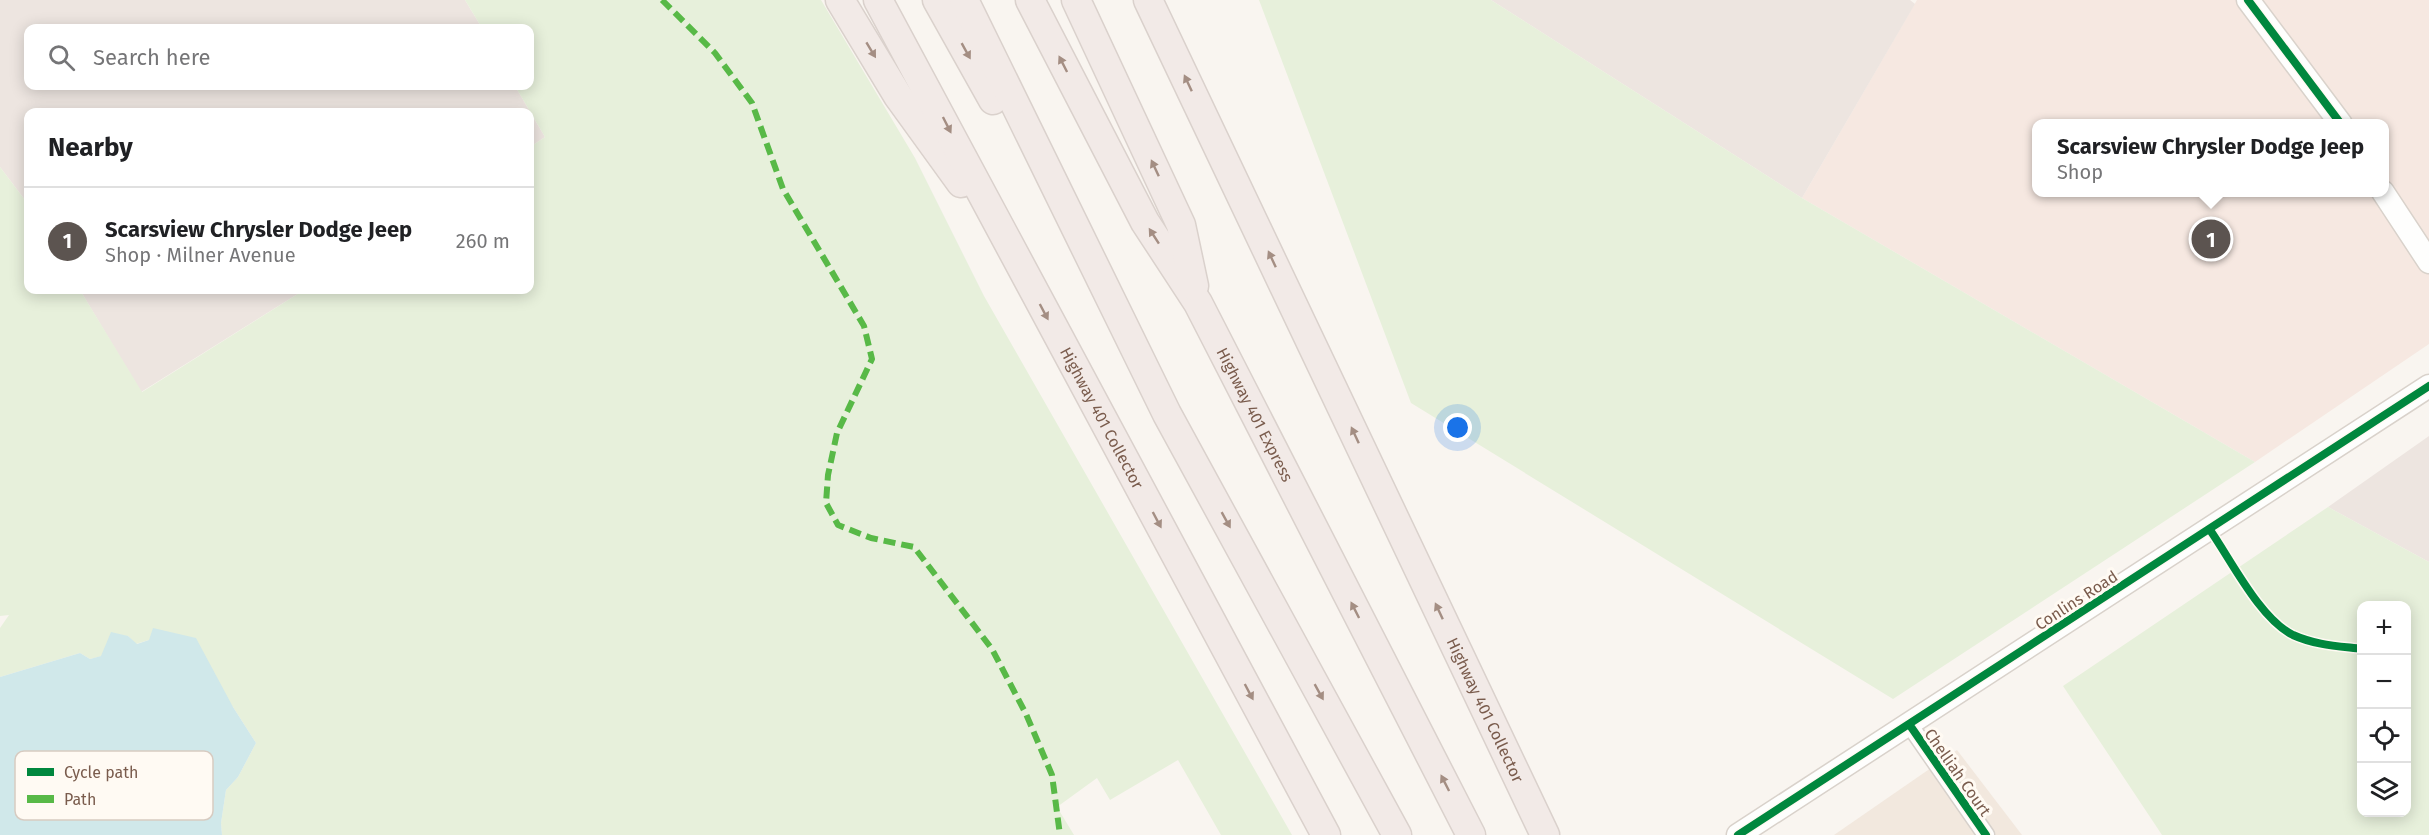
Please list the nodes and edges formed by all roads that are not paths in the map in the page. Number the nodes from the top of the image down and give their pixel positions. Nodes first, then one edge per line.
1 (840, 0) edge
2 (878, 0) edge
3 (937, 0) edge
4 (964, 0) edge
5 (1030, 0) edge
6 (1077, 0) edge
7 (1148, 0) edge
8 (1159, 0) edge
9 (2248, 0) edge
10 (1162, 28) junction
11 (2338, 119) edge
12 (2386, 197) edge
13 (1017, 260) junction
14 (2429, 262) edge
15 (1198, 303) junction
16 (2429, 386) edge
17 (1167, 414) junction
18 (1909, 724) junction
19 (1326, 835) edge
20 (1397, 835) edge
21 (1471, 835) edge
22 (1545, 835) edge
23 (1737, 835) edge
24 (1986, 835) edge

1 -> 13 highway
2 -> 13 highway, Highway 401 Collector
3 -> 17 highway
4 - 17 highway
15 -> 5 highway, Highway 401 Express
15 -> 6 highway
7 - 10 highway, Highway 401 Collector
8 - 10 highway
9 - 11 street
22 -> 10 highway, Highway 401 Collector
12 - 14 street
13 -> 19 highway, Highway 401 Collector
21 -> 15 highway, Highway 401 Express
16 - 18 street, Conlins Road
17 -> 20 highway
18 - 23 street, Conlins Road
18 - 24 street, Chelliah Court

